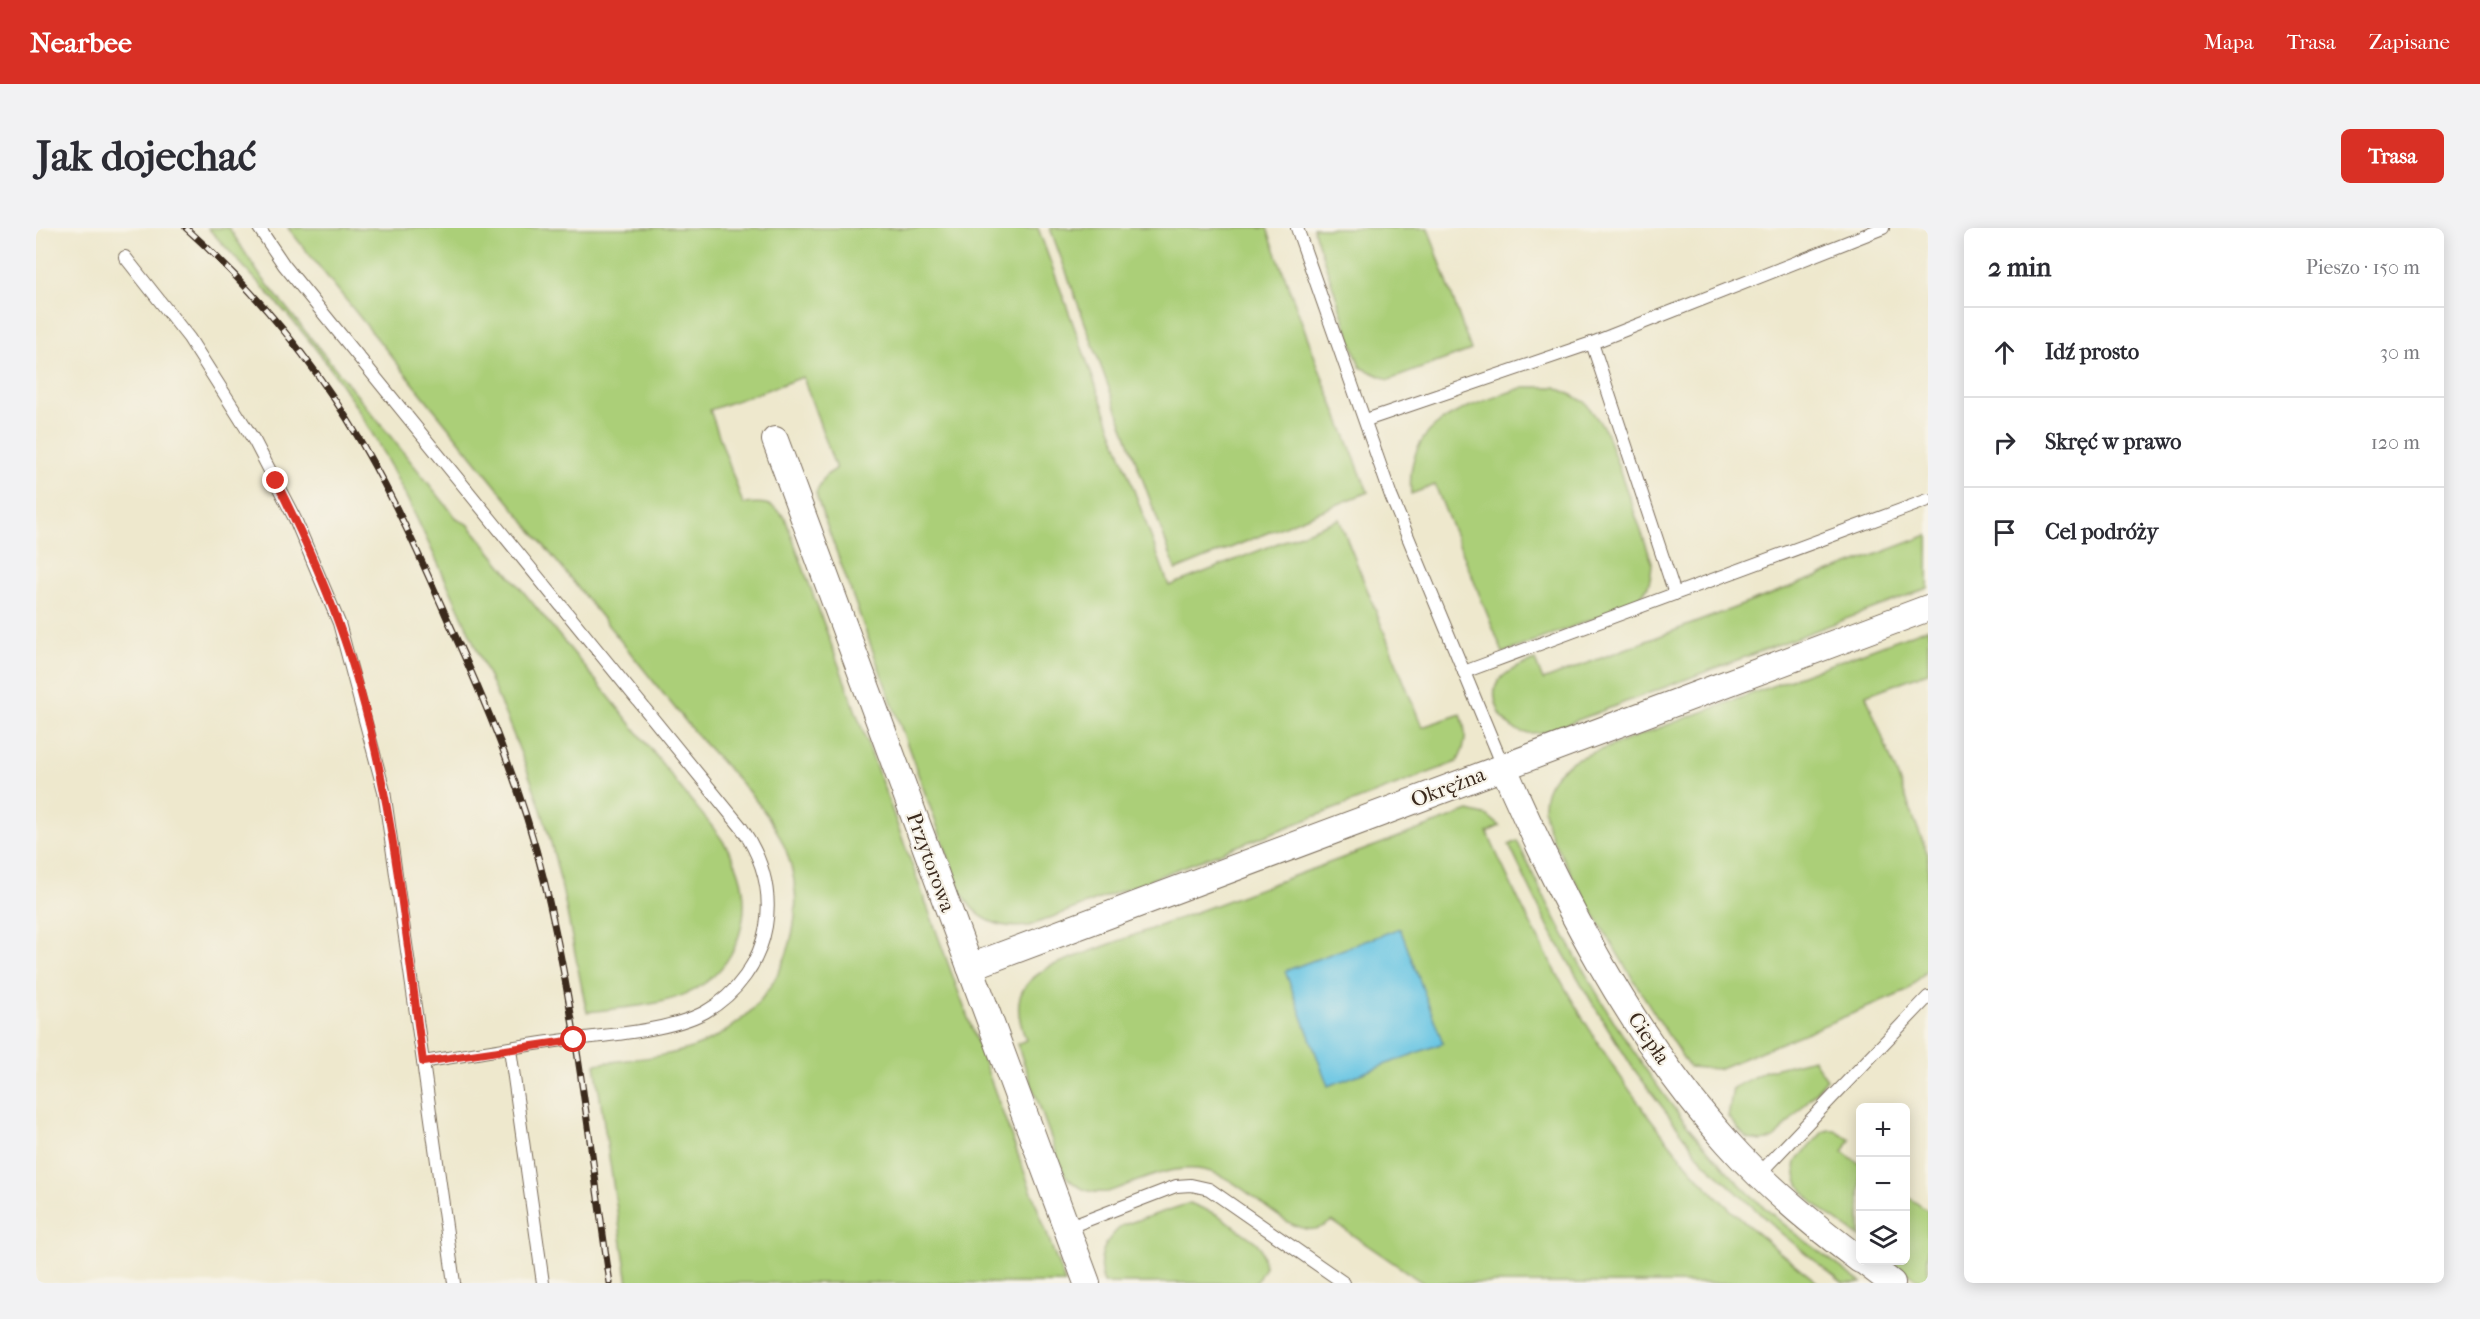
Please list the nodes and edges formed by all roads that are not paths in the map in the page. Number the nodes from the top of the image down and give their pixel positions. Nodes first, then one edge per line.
1 (259, 228) edge
2 (1298, 228) edge
3 (1883, 228) edge
4 (125, 257) dead end
5 (1592, 343) junction
6 (1366, 420) junction
7 (775, 440) dead end
8 (1928, 500) edge
9 (1675, 594) junction
10 (1928, 608) edge
11 (1464, 672) junction
12 (1503, 766) junction
13 (970, 967) junction
14 (1928, 998) edge
15 (510, 1049) junction
16 (423, 1062) junction
17 (1758, 1175) junction
18 (1066, 1228) junction
19 (1856, 1256) edge
20 (1868, 1265) edge
21 (454, 1283) edge
22 (543, 1283) edge
23 (1087, 1283) edge
24 (1344, 1283) edge
25 (1892, 1283) edge

1 - 15 lane
2 - 6 lane
3 - 5 lane
4 - 16 lane
5 - 6 lane
5 - 9 lane
6 - 11 lane
7 - 13 street, Przytorowa
8 - 9 lane
9 - 11 lane
10 - 12 street, Okrężna
11 - 12 lane
12 - 13 street, Okrężna
12 - 17 street, Ciepła
13 - 18 street, Przytorowa
14 - 17 lane
15 - 16 lane
15 - 22 lane
16 - 21 lane
17 - 19 street, Ciepła
18 - 23 street, Przytorowa
18 - 24 lane
20 - 25 street, Ciepła

